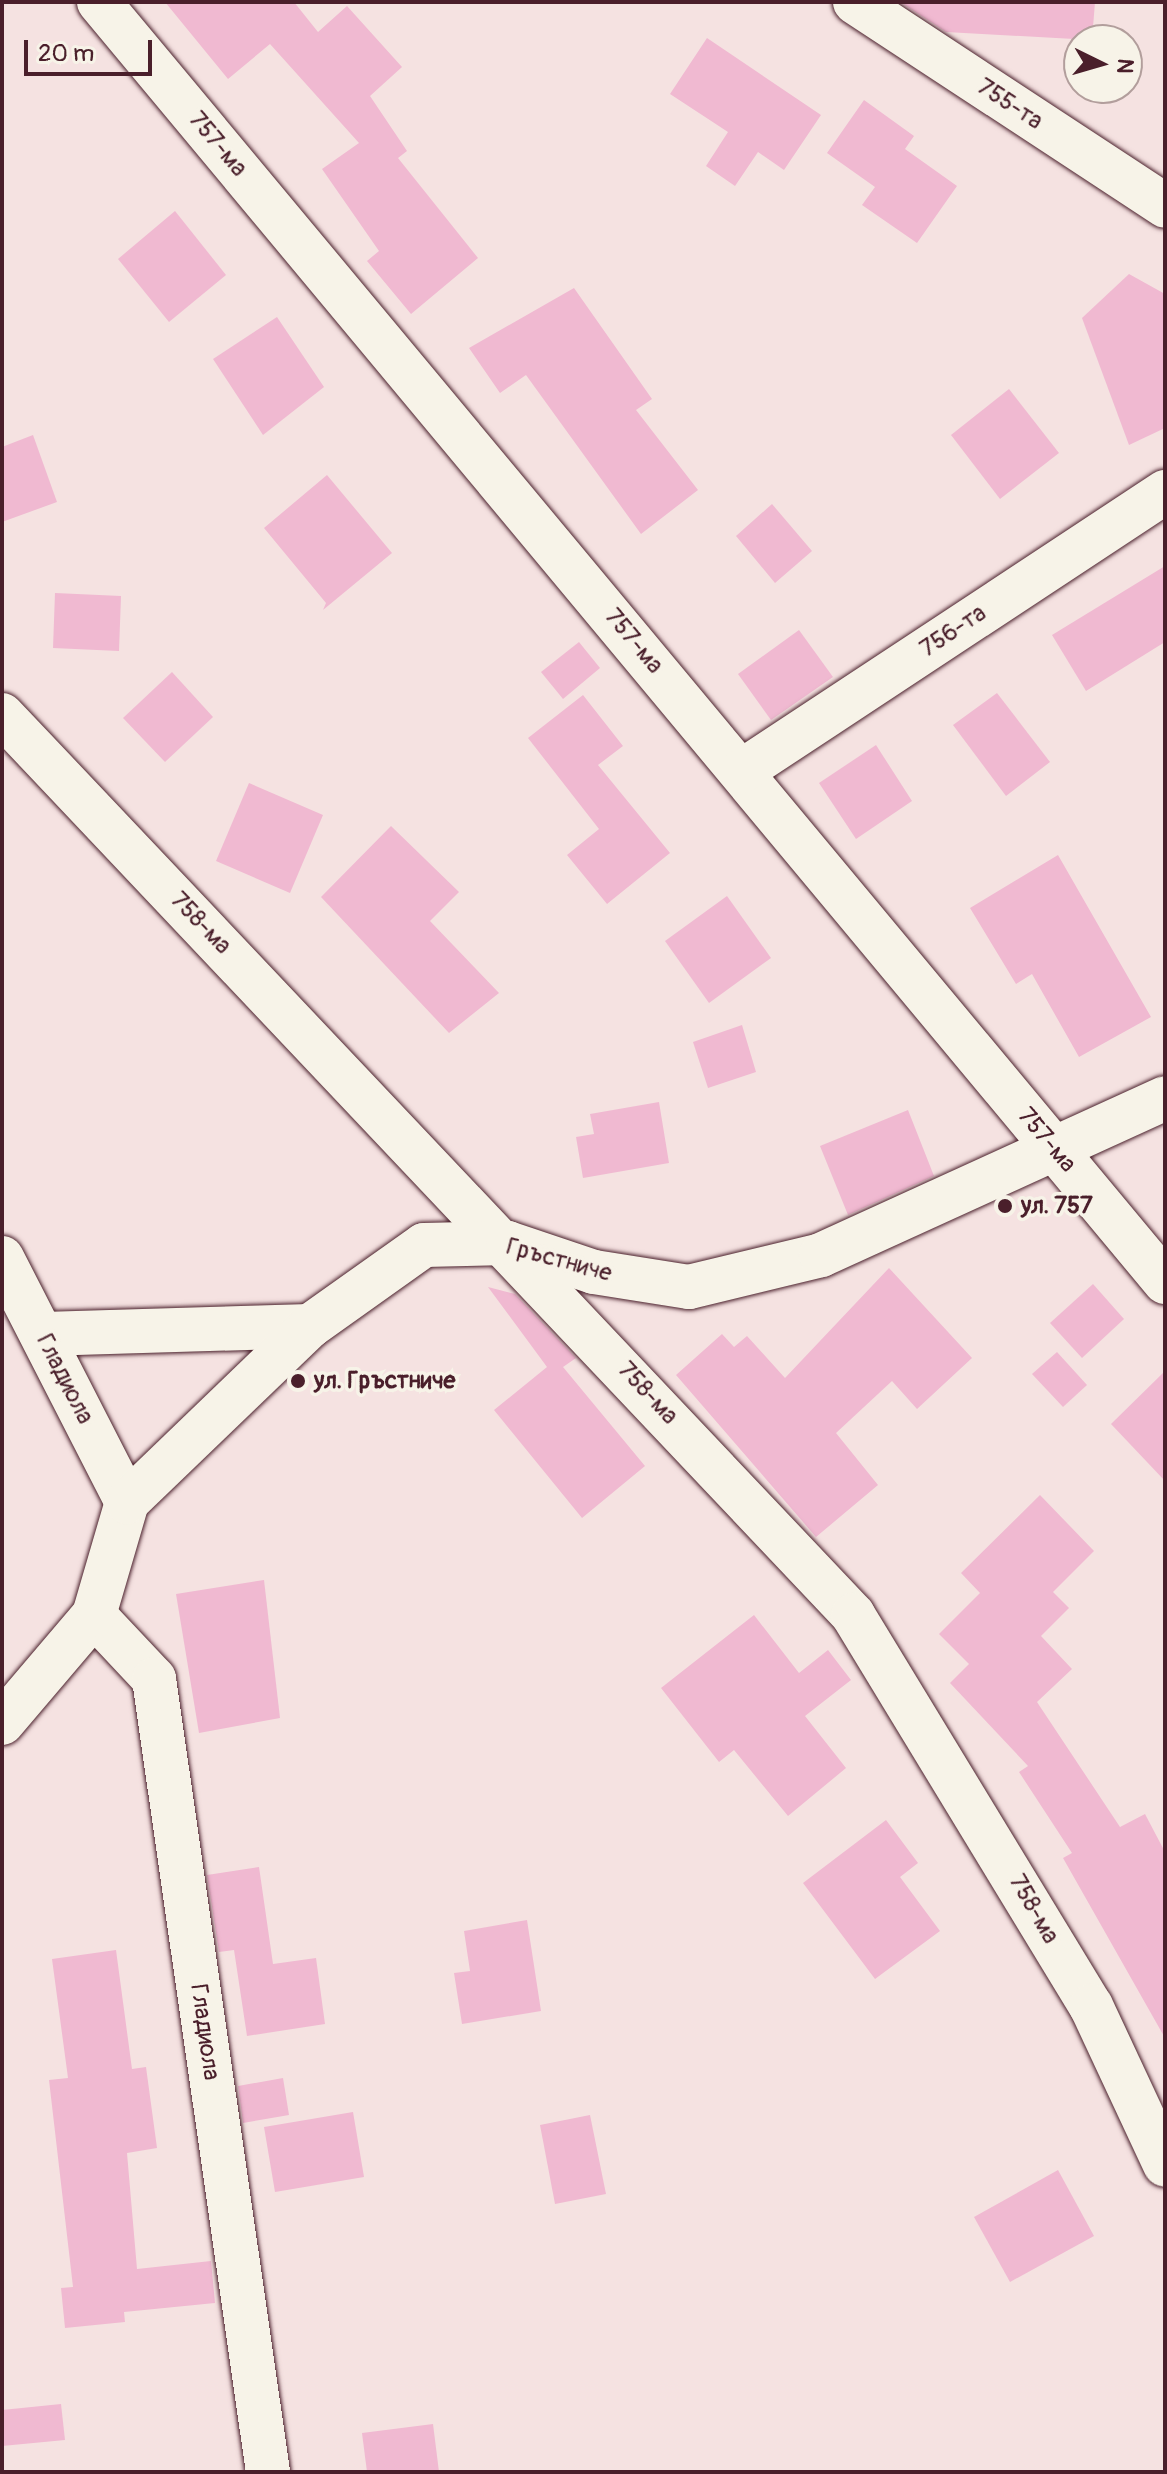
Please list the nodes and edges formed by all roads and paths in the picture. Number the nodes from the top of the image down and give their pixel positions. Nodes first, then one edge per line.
1 (99, 2) edge
2 (855, 2) edge
3 (1165, 206) edge
4 (1165, 492) edge
5 (2, 715) edge
6 (742, 771) junction
7 (1165, 1098) edge
8 (1054, 1147) junction
9 (508, 1243) junction
10 (2, 1258) edge
11 (1165, 1282) edge
12 (310, 1326) junction
13 (43, 1334) junction
14 (127, 1502) junction
15 (94, 1615) junction
16 (2, 1723) edge
17 (1165, 2165) edge
18 (268, 2472) edge

1 - 6 street, 757-ма
2 - 3 street, 755-та
4 - 6 street, 756-та
5 - 9 street, 758-ма
6 - 8 street, 757-ма
7 - 8 street, Гръстниче
8 - 9 street, Гръстниче
8 - 11 street, 757-ма
9 - 12 street, Гръстниче
9 - 17 street, 758-ма
10 - 13 street, Гладиола
12 - 13 street
12 - 14 street, Гръстниче
13 - 14 street, Гладиола
14 - 15 street, Гръстниче
15 - 16 street, Гръстниче
15 - 18 street, Гладиола

